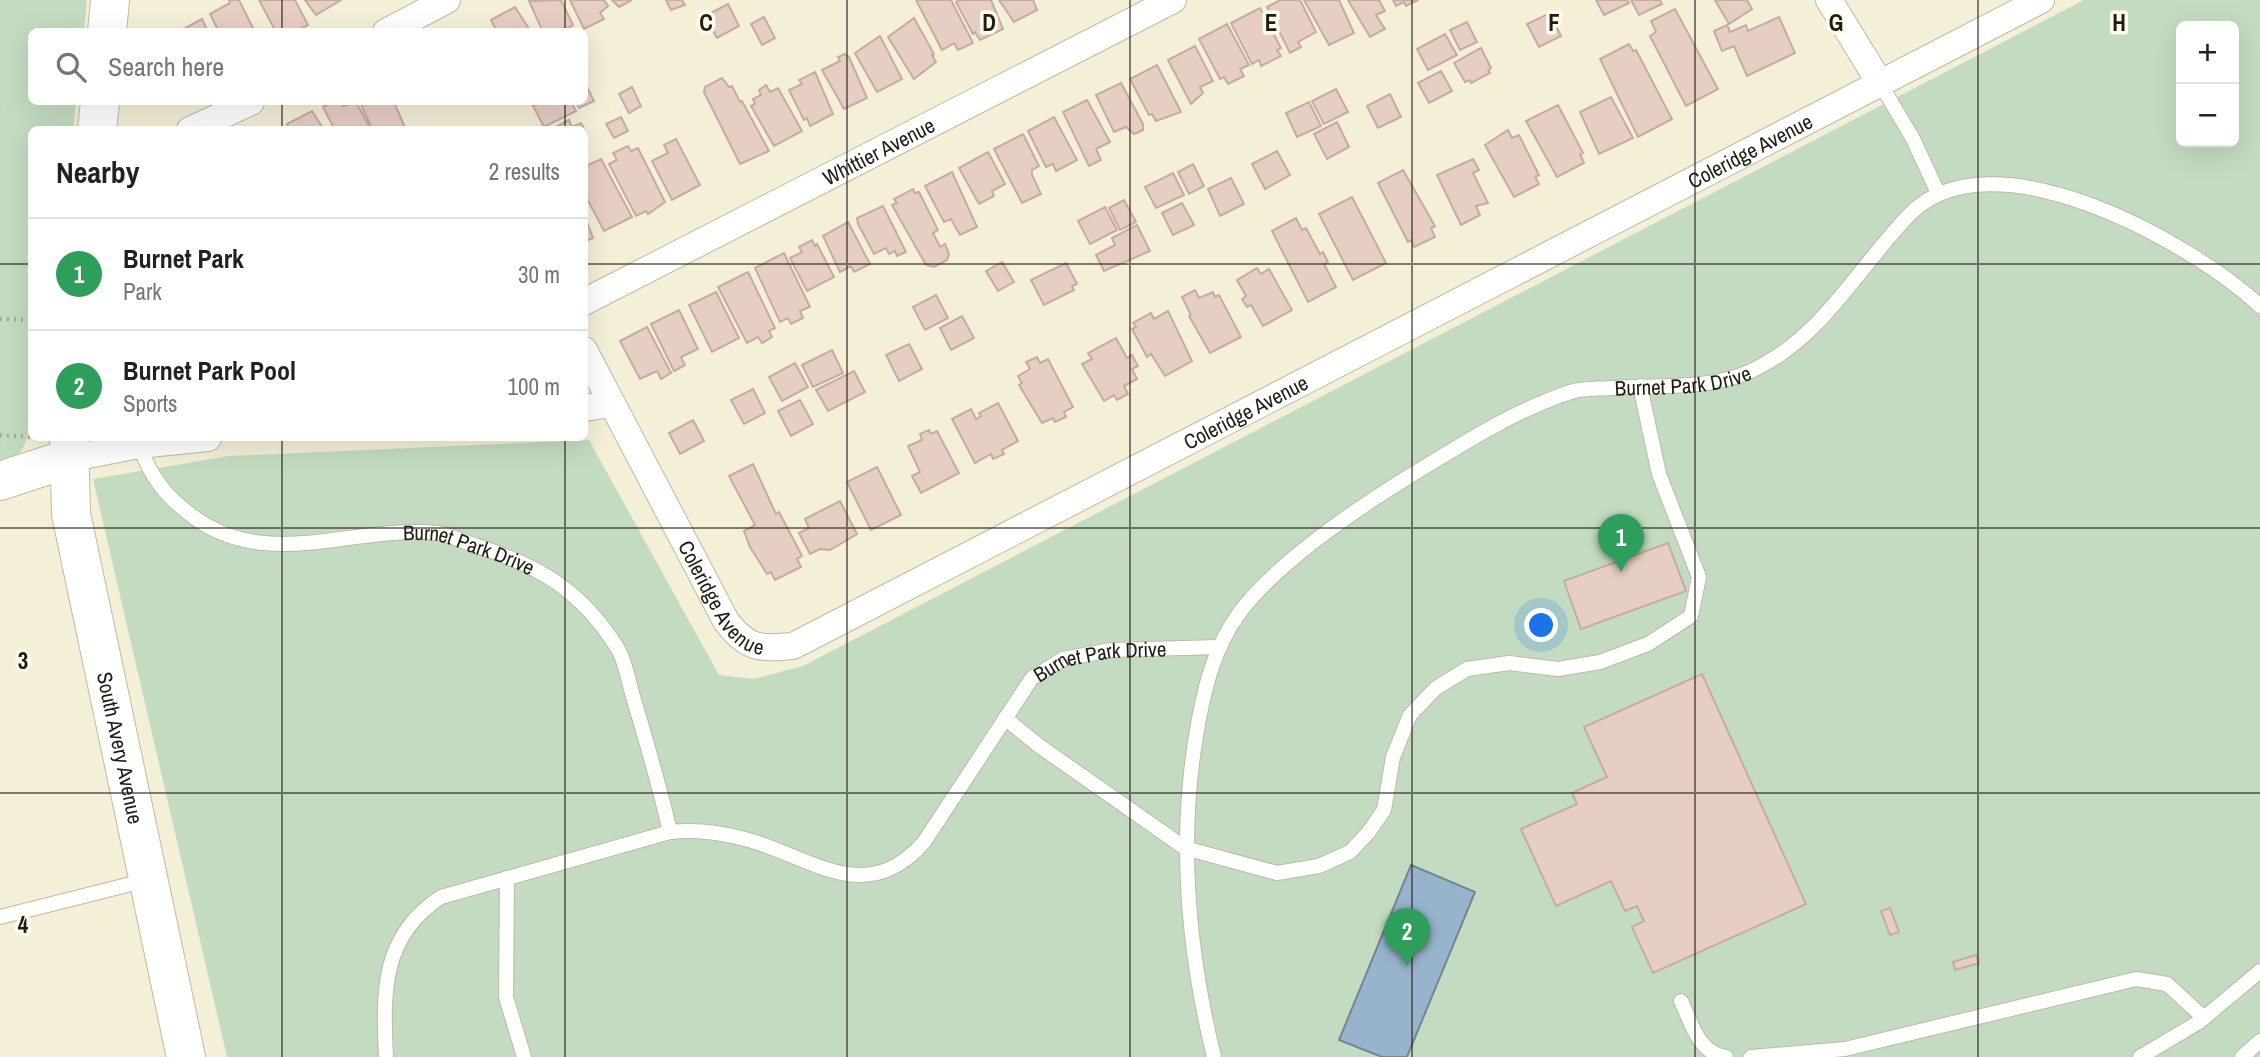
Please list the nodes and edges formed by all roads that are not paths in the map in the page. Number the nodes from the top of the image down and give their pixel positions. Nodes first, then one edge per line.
1 (110, 0) edge
2 (447, 0) edge
3 (1173, 0) edge
4 (1829, 0) edge
5 (2041, 0) edge
6 (107, 28) edge
7 (394, 28) edge
8 (1880, 83) junction
9 (100, 105) edge
10 (244, 105) edge
11 (97, 126) edge
12 (199, 126) edge
13 (1938, 193) junction
14 (588, 300) edge
15 (2260, 306) edge
16 (588, 358) edge
17 (1640, 386) junction
18 (612, 404) junction
19 (588, 407) edge
20 (178, 441) edge
21 (138, 445) junction
22 (68, 448) edge
23 (0, 481) edge
24 (1220, 647) junction
25 (1005, 718) junction
26 (670, 832) junction
27 (1185, 848) junction
28 (507, 878) junction
29 (149, 880) junction
30 (0, 917) edge
31 (2260, 971) edge
32 (1681, 1001) dead end
33 (2204, 1018) junction
34 (2260, 1041) edge
35 (186, 1057) edge
36 (386, 1057) edge
37 (524, 1057) edge
38 (1214, 1057) edge
39 (1726, 1057) edge
40 (1751, 1057) edge
41 (2140, 1057) edge
42 (2242, 1057) edge

1 - 6 street
2 - 7 street
3 - 14 street, Whittier Avenue
4 - 8 street
5 - 8 street, Coleridge Avenue
8 - 13 lane
8 - 18 street, Coleridge Avenue
9 - 11 street
10 - 12 street
13 - 15 lane
13 - 17 lane, Burnet Park Drive
16 - 18 street, Coleridge Avenue
17 - 24 lane, Burnet Park Drive
17 - 27 lane
18 - 19 street
20 - 21 street
21 - 22 street
21 - 26 lane, Burnet Park Drive
22 - 23 street
22 - 29 street, South Avery Avenue
24 - 25 lane, Burnet Park Drive
24 - 27 lane, Burnet Park Drive
25 - 26 lane, Burnet Park Drive
25 - 27 lane
26 - 28 lane, Burnet Park Drive
27 - 38 lane, Burnet Park Drive
28 - 36 lane, Burnet Park Drive
28 - 37 lane
29 - 30 lane
29 - 35 street, South Avery Avenue
31 - 33 lane
32 - 39 lane
33 - 40 lane
33 - 41 lane
34 - 42 lane

